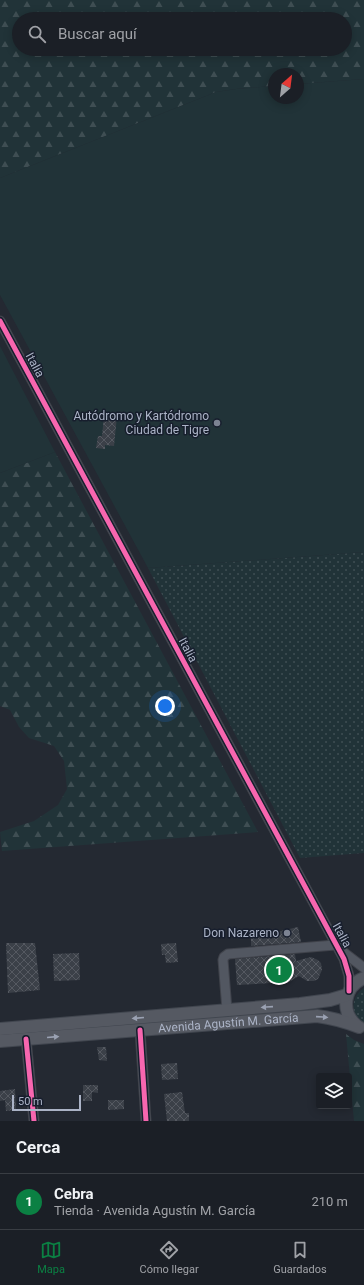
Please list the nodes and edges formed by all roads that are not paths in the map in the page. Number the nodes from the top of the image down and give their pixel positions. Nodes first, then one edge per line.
1 (0, 321) edge
2 (335, 946) junction
3 (364, 968) edge
4 (364, 978) edge
5 (348, 993) junction
6 (226, 1010) junction
7 (361, 1028) edge
8 (0, 1029) edge
9 (140, 1030) junction
10 (26, 1039) junction
11 (0, 1041) edge
12 (34, 1121) edge
13 (146, 1121) edge

1 - 2 street, Italia
2 - 3 street, Italia
2 - 5 street, Italia
2 - 6 street
4 - 5 main road
5 -> 6 main road, Avenida Agustín M. García
5 - 7 main road
6 -> 8 main road, Avenida Agustín M. García
9 -> 7 main road, Avenida Agustín M. García
10 -> 9 main road, Avenida Agustín M. García
9 - 13 street
10 - 11 main road, Avenida Agustín M. García
10 - 12 street

